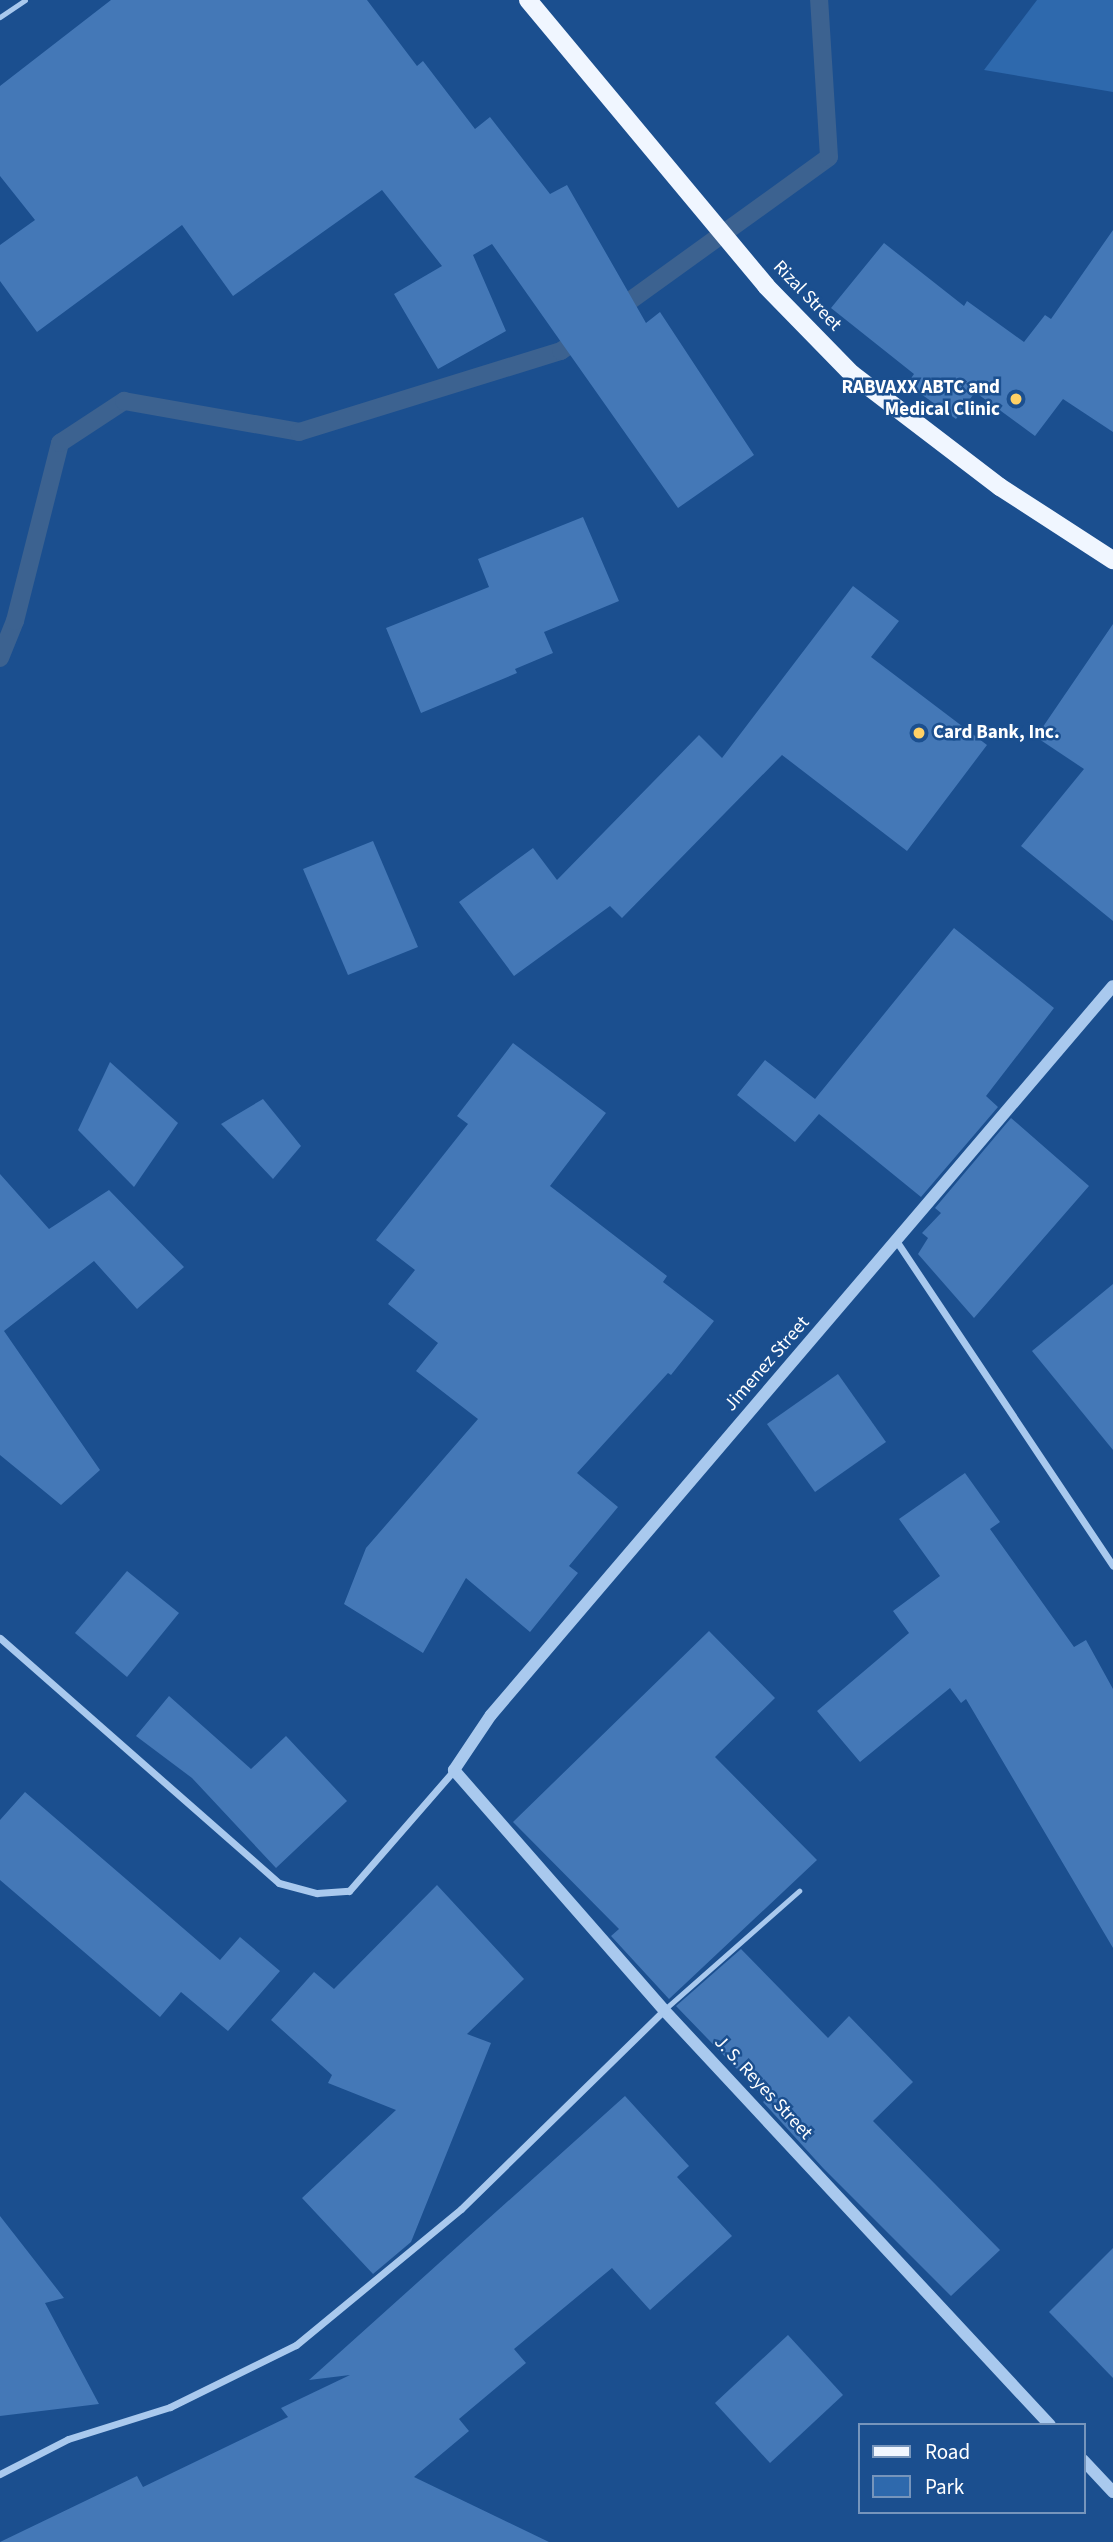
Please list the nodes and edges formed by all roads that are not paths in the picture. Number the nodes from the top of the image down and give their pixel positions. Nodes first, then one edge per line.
1 (25, 0) edge
2 (528, 0) edge
3 (0, 17) edge
4 (1113, 560) edge
5 (1113, 986) edge
6 (897, 1242) junction
7 (1113, 1566) edge
8 (0, 1638) edge
9 (454, 1770) junction
10 (799, 1891) dead end
11 (664, 2010) junction
12 (1049, 2423) edge
13 (1085, 2462) edge
14 (0, 2474) edge
15 (1113, 2492) edge

1 - 3 lane
2 - 4 main road, Rizal Street
5 - 6 street, Jimenez Street
6 - 7 street
6 - 9 street, Jimenez Street
8 - 9 street
9 - 11 street, J. S. Reyes Street
10 - 11 lane
11 - 12 street, J. S. Reyes Street
11 - 14 street
13 - 15 street

